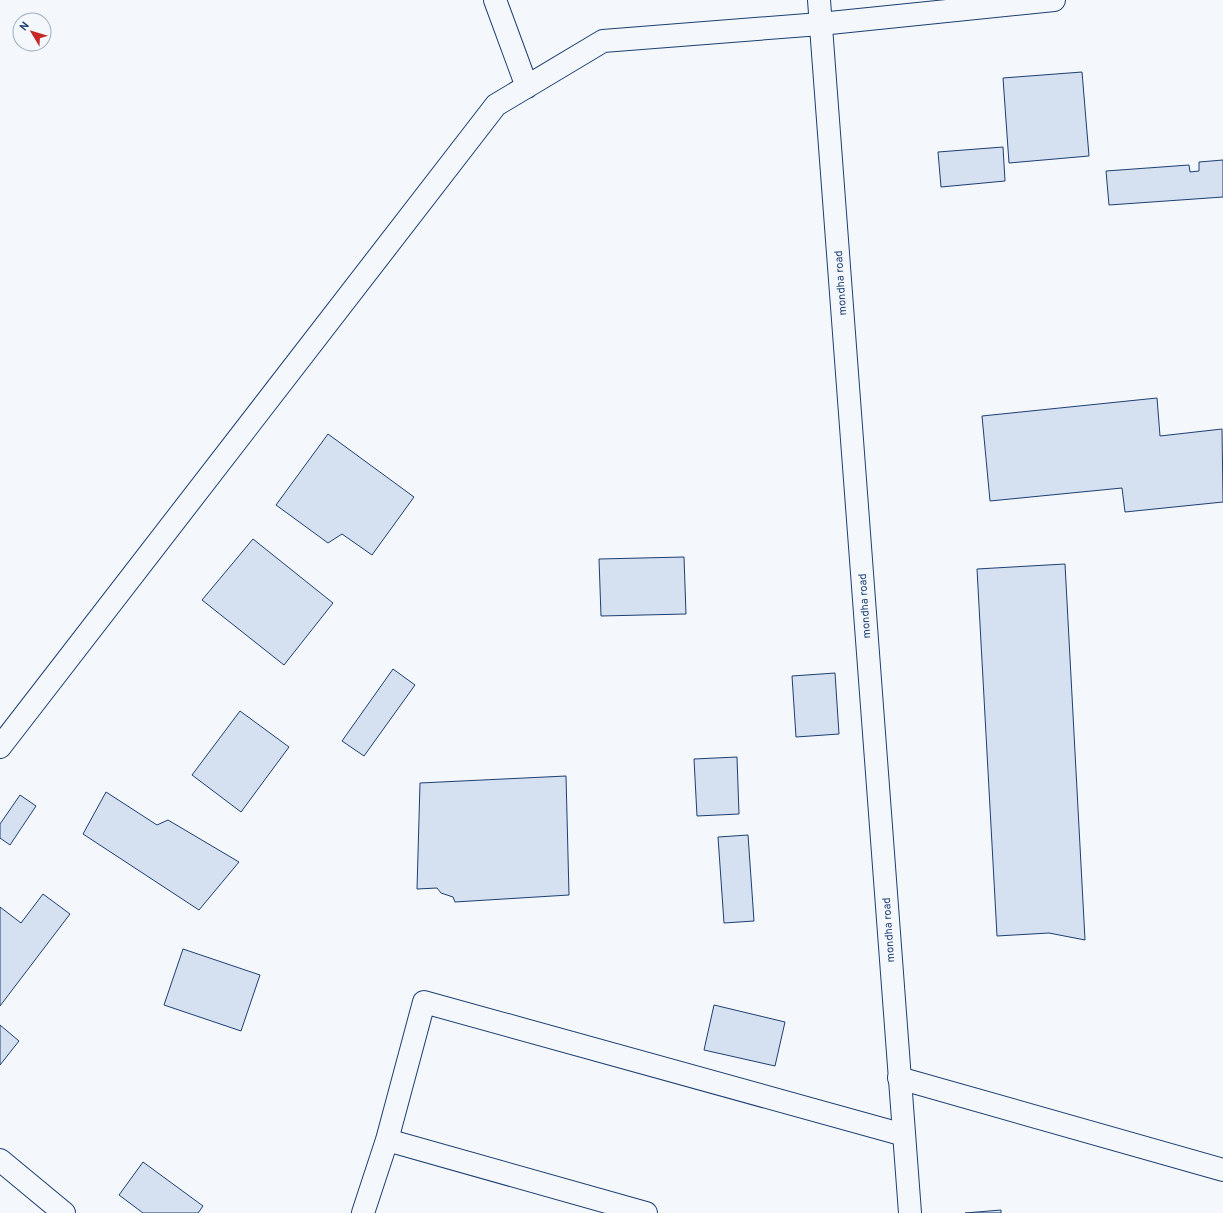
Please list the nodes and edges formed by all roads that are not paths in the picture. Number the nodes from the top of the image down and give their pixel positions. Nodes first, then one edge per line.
1 (495, 0) edge
2 (819, 0) edge
3 (1054, 0) edge
4 (820, 24) junction
5 (527, 87) junction
6 (1, 745) edge
7 (900, 1078) junction
8 (904, 1135) junction
9 (387, 1140) junction
10 (0, 1160) edge
11 (1223, 1170) edge
12 (64, 1213) edge
13 (364, 1213) edge
14 (646, 1213) edge
15 (910, 1213) edge

1 - 5 street
2 - 4 street, mondha road
3 - 4 street
4 - 5 street
4 - 7 street, mondha road
5 - 6 street
7 - 8 street, mondha road
7 - 11 street
8 - 9 street
8 - 15 street, mondha road
9 - 13 street
9 - 14 street
10 - 12 street

